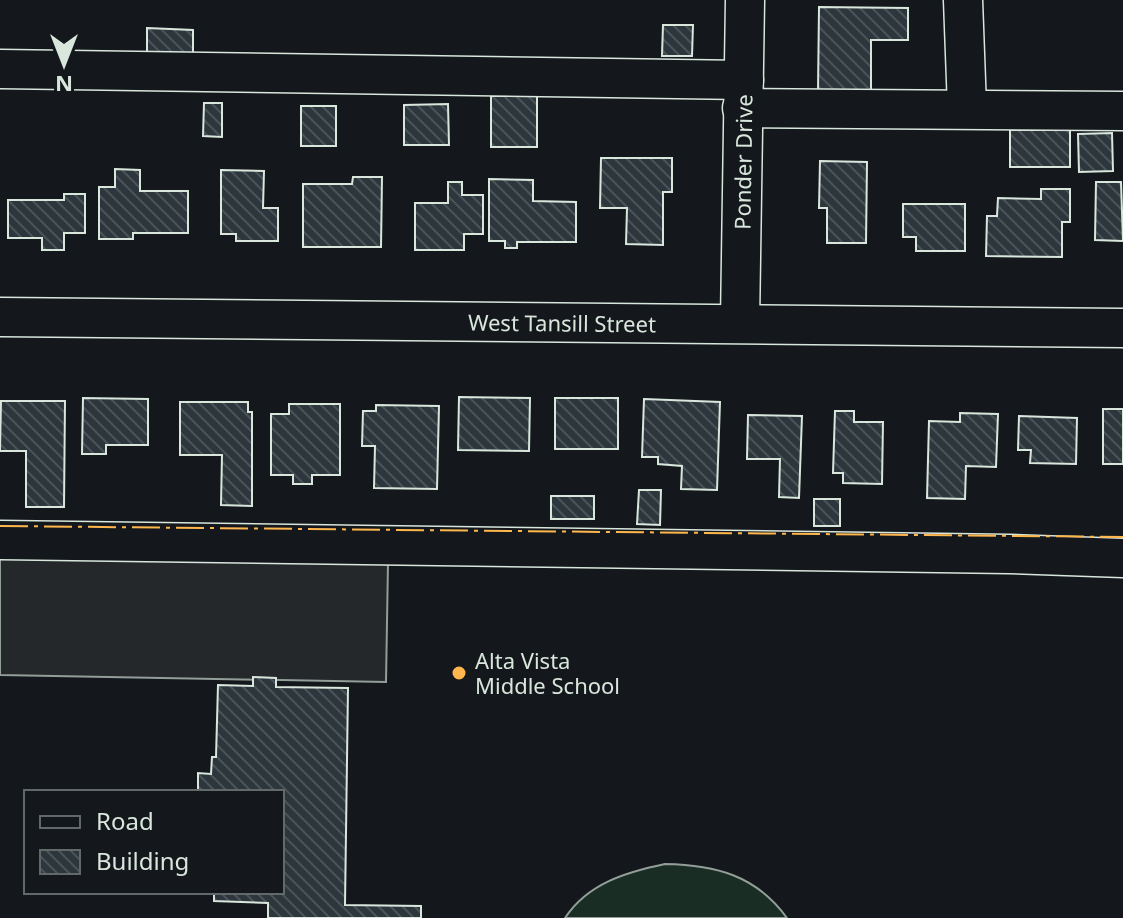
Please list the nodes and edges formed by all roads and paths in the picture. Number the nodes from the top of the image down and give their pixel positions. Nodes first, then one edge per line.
1 (745, 0) edge
2 (963, 0) edge
3 (0, 69) edge
4 (743, 94) junction
5 (967, 108) junction
6 (1123, 111) edge
7 (0, 317) edge
8 (740, 322) junction
9 (1123, 328) edge
10 (0, 540) edge
11 (1123, 558) edge

1 - 4 street, Ponder Drive
2 - 5 street
3 - 4 street
4 - 5 street
4 - 8 street, Ponder Drive
5 - 6 street
7 - 8 street, West Tansill Street
8 - 9 street, West Tansill Street
10 - 11 street

